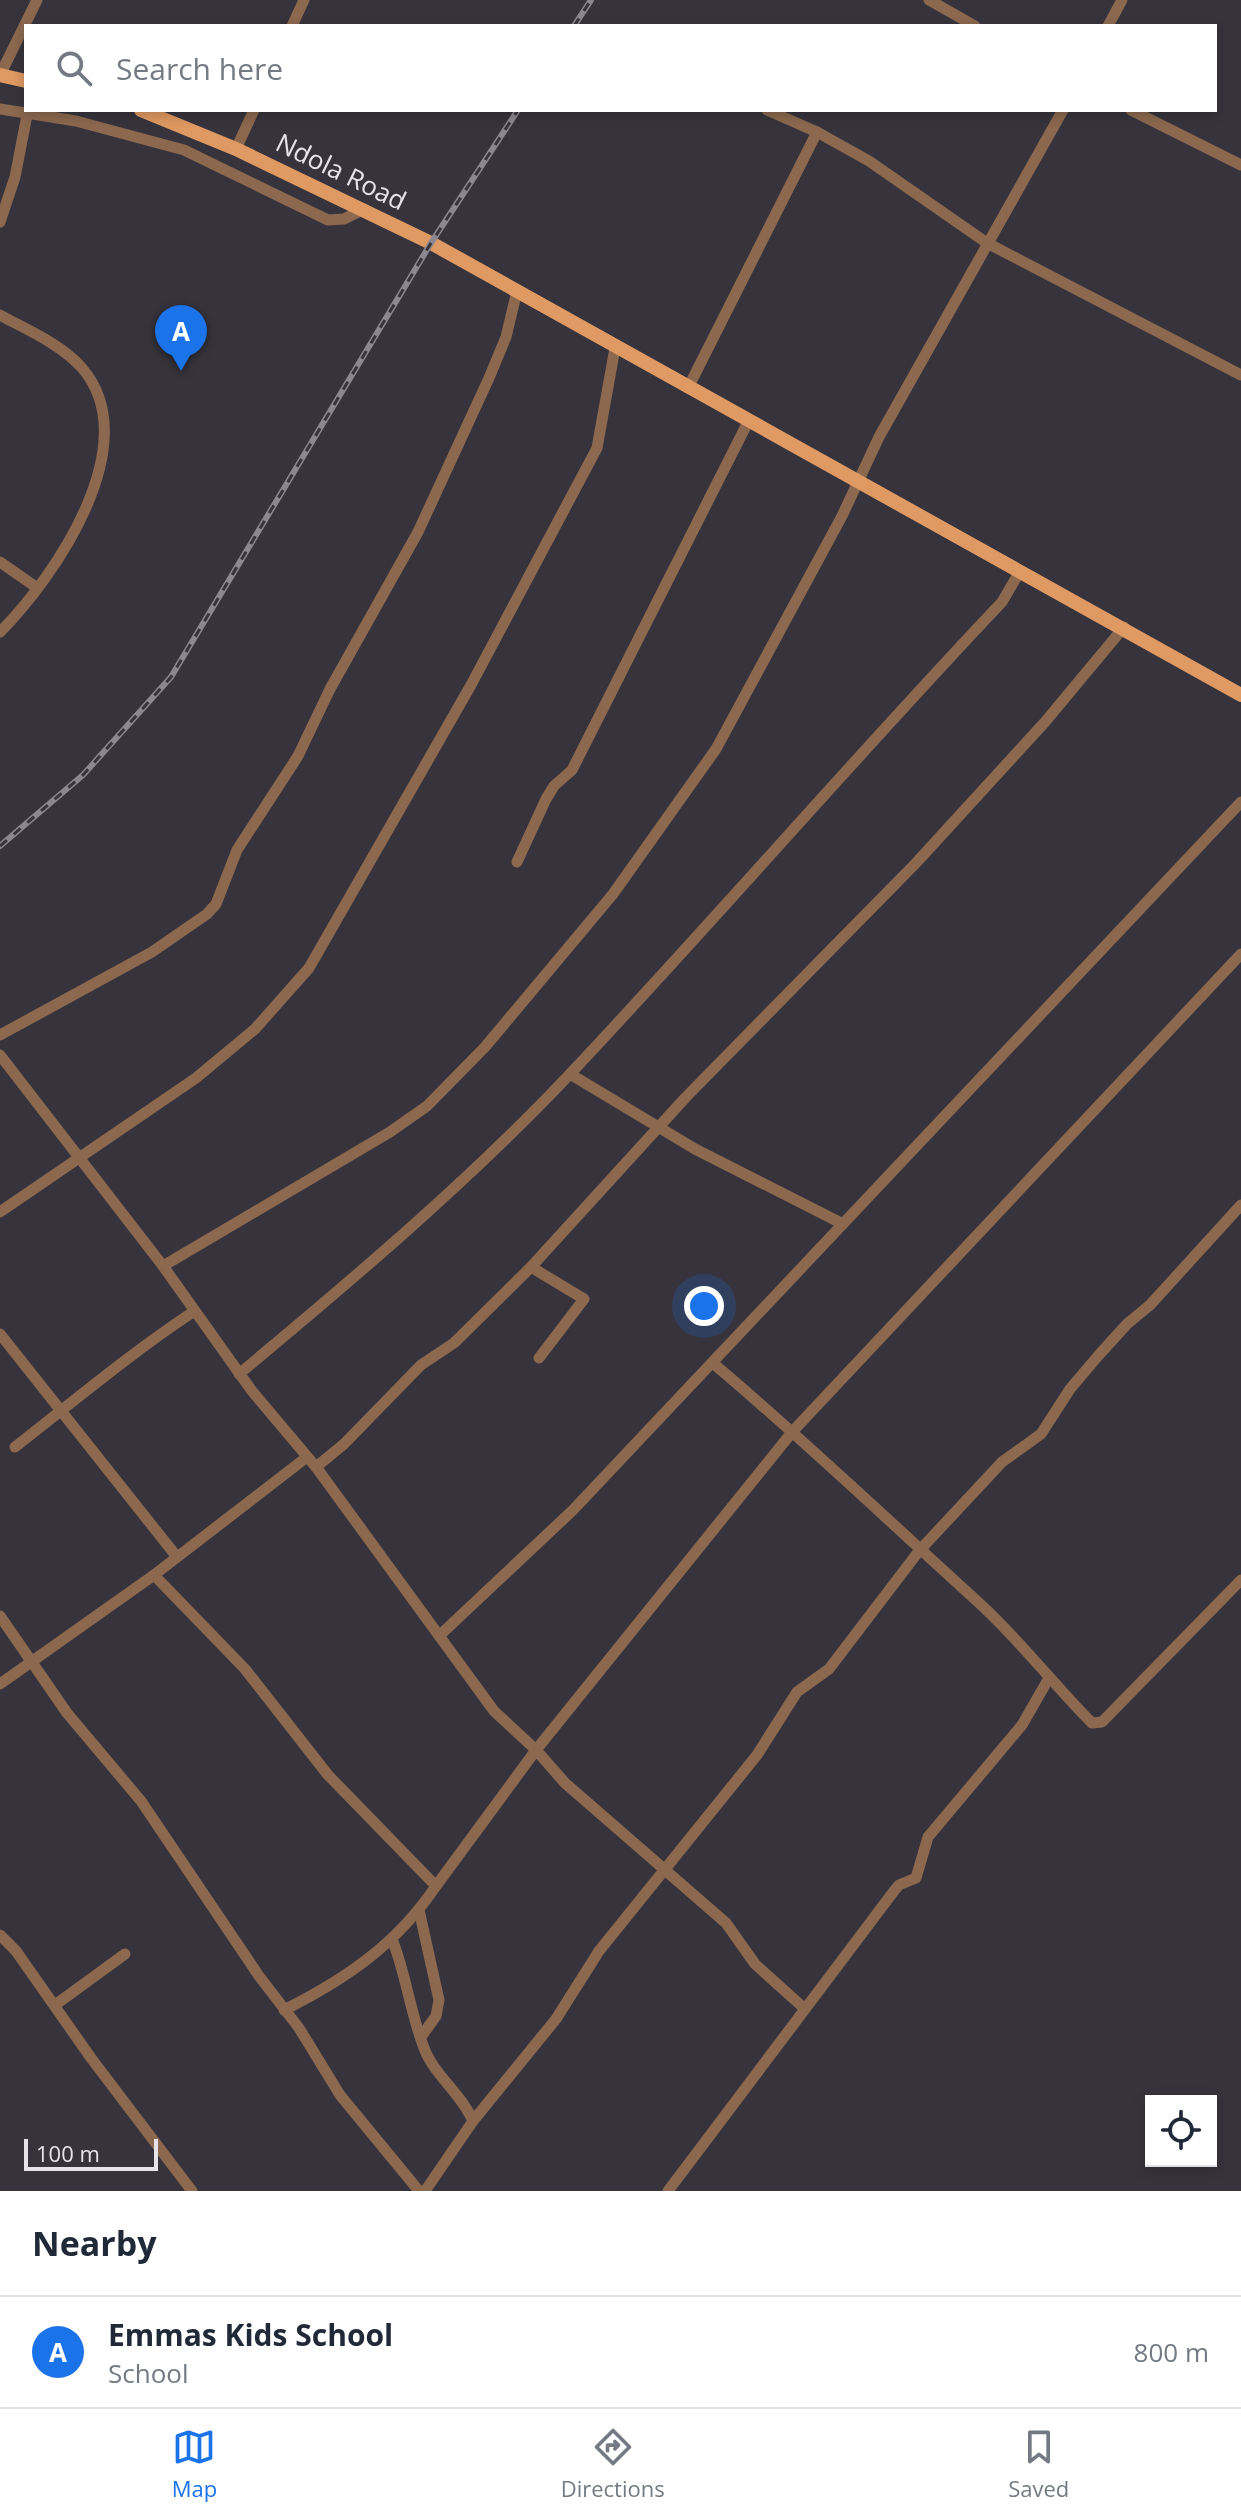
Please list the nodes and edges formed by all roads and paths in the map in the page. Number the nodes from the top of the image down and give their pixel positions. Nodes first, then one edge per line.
1 (37, 0) edge
2 (304, 0) edge
3 (929, 0) edge
4 (1122, 0) edge
5 (25, 24) edge
6 (293, 24) edge
7 (971, 24) edge
8 (1109, 24) edge
9 (24, 26) edge
10 (0, 75) edge
11 (24, 81) edge
12 (0, 109) edge
13 (24, 112) edge
14 (28, 112) edge
15 (146, 112) edge
16 (253, 112) edge
17 (772, 112) edge
18 (1062, 112) edge
19 (1135, 112) edge
20 (817, 132) junction
21 (236, 149) junction
22 (1241, 165) edge
23 (364, 209) junction
24 (0, 222) edge
25 (987, 243) junction
26 (517, 291) junction
27 (0, 315) edge
28 (615, 348) junction
29 (1241, 375) edge
30 (688, 388) junction
31 (749, 420) junction
32 (856, 482) junction
33 (0, 562) edge
34 (1020, 571) junction
35 (36, 587) junction
36 (1124, 627) junction
37 (0, 632) edge
38 (1241, 695) edge
39 (1241, 802) edge
40 (517, 862) dead end
41 (1241, 954) edge
42 (0, 1035) edge
43 (0, 1055) edge
44 (570, 1074) junction
45 (658, 1127) junction
46 (78, 1158) junction
47 (1241, 1205) edge
48 (0, 1212) edge
49 (843, 1224) junction
50 (163, 1266) junction
51 (531, 1267) junction
52 (193, 1312) junction
53 (0, 1334) edge
54 (539, 1358) dead end
55 (714, 1364) junction
56 (239, 1374) junction
57 (62, 1412) junction
58 (793, 1431) junction
59 (15, 1447) dead end
60 (307, 1457) junction
61 (316, 1467) junction
62 (919, 1551) junction
63 (177, 1557) junction
64 (154, 1575) junction
65 (1241, 1580) edge
66 (0, 1616) edge
67 (439, 1636) junction
68 (31, 1661) junction
69 (1049, 1678) junction
70 (0, 1684) edge
71 (536, 1750) junction
72 (666, 1870) junction
73 (436, 1886) junction
74 (419, 1910) junction
75 (0, 1935) edge
76 (392, 1939) junction
77 (125, 1954) dead end
78 (55, 2005) junction
79 (805, 2009) junction
80 (284, 2010) junction
81 (421, 2037) junction
82 (473, 2121) junction
83 (192, 2191) edge
84 (422, 2191) edge
85 (668, 2191) edge

1 - 5 street
2 - 6 street
3 - 7 street
4 - 8 street
9 - 10 street
10 - 11 main road
12 - 13 street
14 - 23 street
14 - 24 street
15 - 21 main road, Ndola Road
16 - 21 street
17 - 20 street
18 - 25 street
19 - 22 street
20 - 25 street
20 - 30 street
21 - 23 main road, Ndola Road
23 - 26 main road, Ndola Road
25 - 29 street
25 - 32 street
26 - 28 main road, Ndola Road
26 - 42 street
27 - 35 street
28 - 30 main road, Ndola Road
28 - 46 street
30 - 31 main road, Ndola Road
31 - 32 main road, Ndola Road
31 - 40 street
32 - 34 main road, Ndola Road
32 - 50 street
33 - 35 street
34 - 36 main road, Ndola Road
34 - 44 street
35 - 37 street
36 - 38 main road, Ndola Road
36 - 45 street
39 - 49 street
41 - 58 street
43 - 46 street
44 - 45 street
44 - 56 street
45 - 49 street
45 - 51 street
46 - 48 street
46 - 50 street
47 - 62 street
49 - 55 street
50 - 52 street
51 - 54 street
51 - 61 street
52 - 56 street
52 - 57 street
53 - 57 street
55 - 58 street
55 - 67 street
56 - 60 street
57 - 59 street
57 - 63 street
58 - 62 street
58 - 71 street
60 - 61 street
60 - 63 street
61 - 67 street
62 - 69 street
62 - 72 street
63 - 64 street
64 - 68 street
64 - 73 street
65 - 69 street
66 - 68 street
67 - 71 street
68 - 70 street
68 - 80 street
69 - 79 street
71 - 72 street
71 - 73 street
72 - 79 street
72 - 82 street
73 - 74 street
74 - 76 street
74 - 81 street
75 - 78 street
76 - 80 street
76 - 81 street
77 - 78 street
78 - 83 street
79 - 85 street
80 - 84 street
81 - 82 street
82 - 84 street

